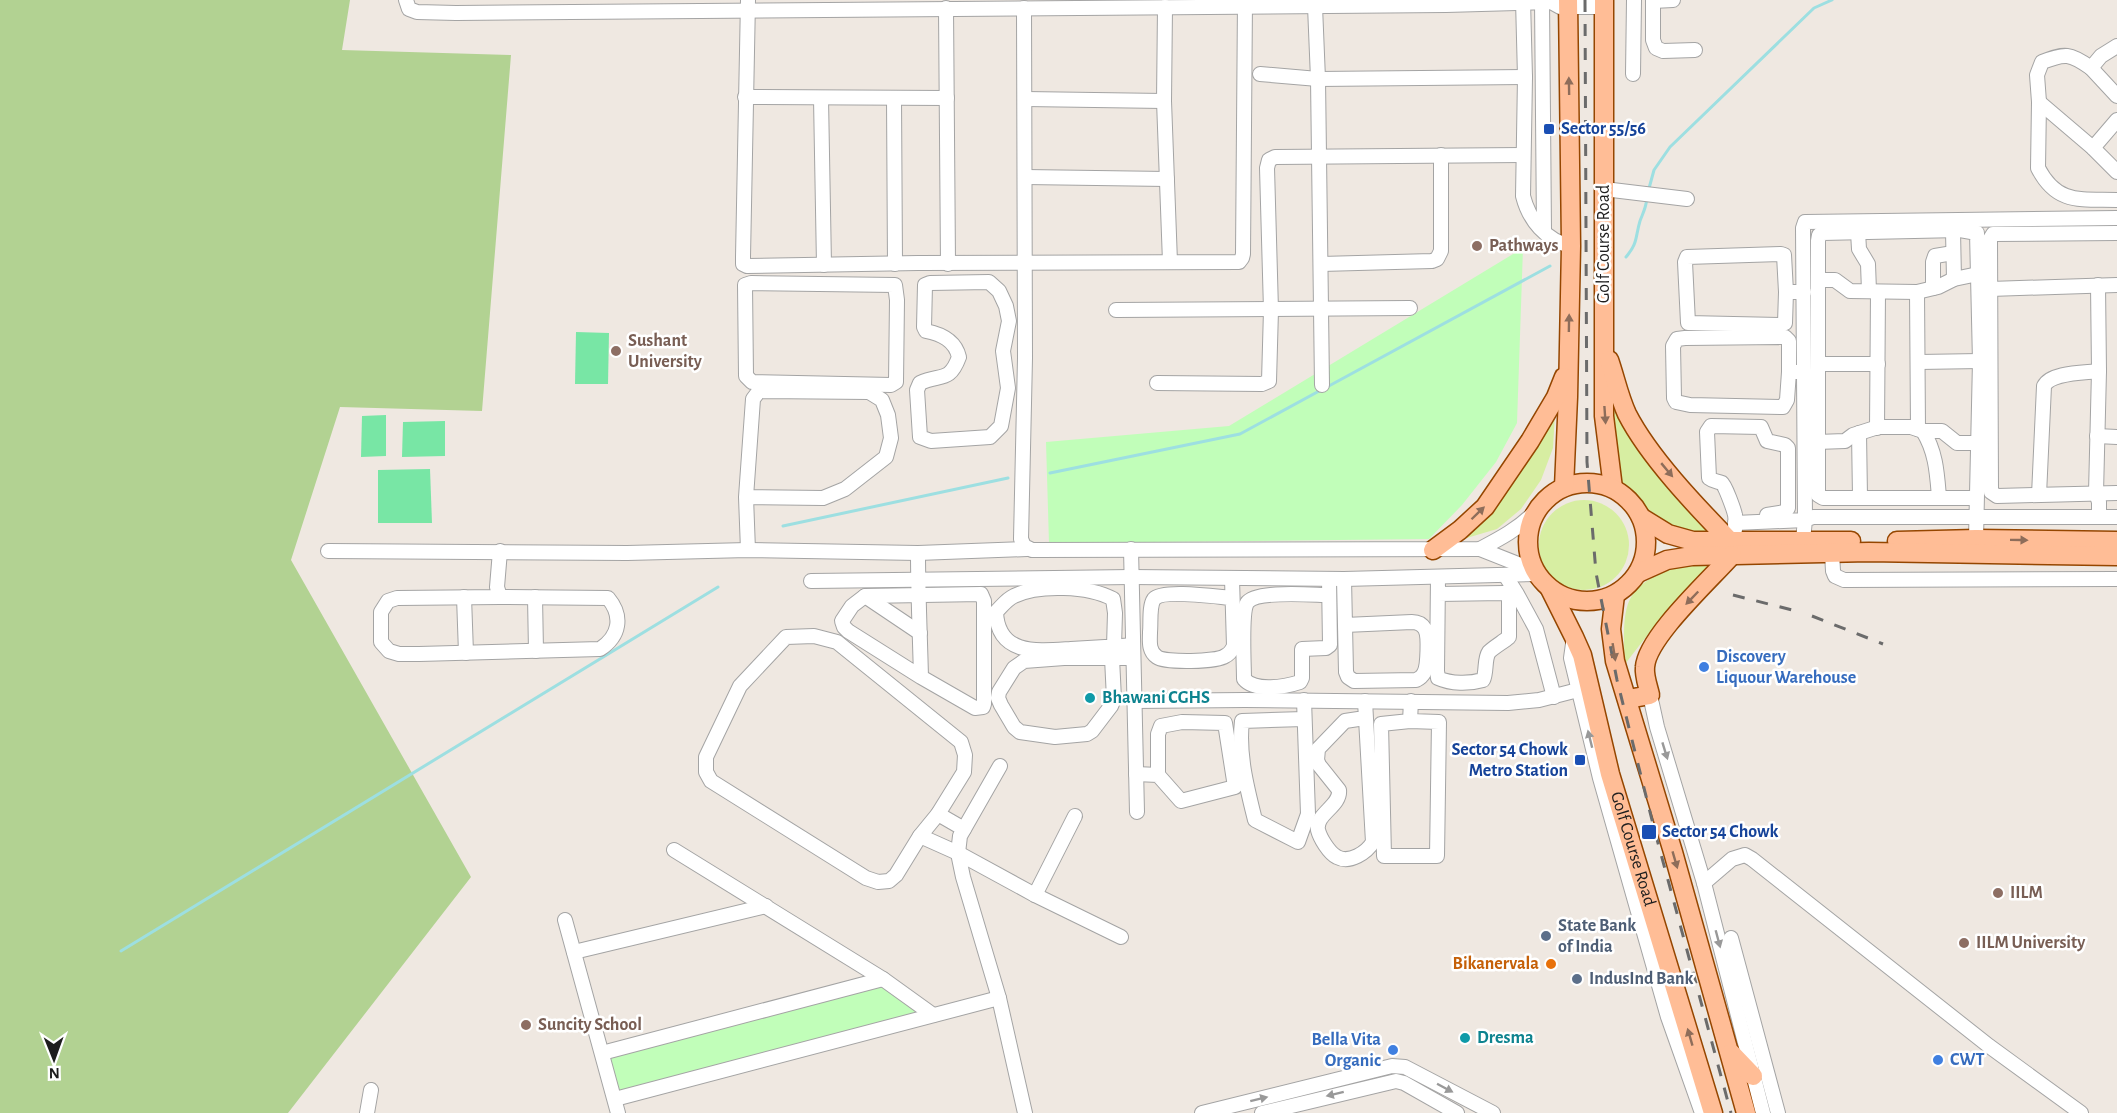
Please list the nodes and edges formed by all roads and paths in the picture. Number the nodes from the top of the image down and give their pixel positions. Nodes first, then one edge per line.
1 (406, 0) edge
2 (1634, 0) edge
3 (1673, 0) edge
4 (1653, 1) edge
5 (1523, 2) edge
6 (1554, 2) edge
7 (1606, 2) edge
8 (1245, 3) edge
9 (1049, 4) edge
10 (1324, 4) edge
11 (748, 5) edge
12 (852, 5) edge
13 (1165, 7) junction
14 (946, 8) junction
15 (1024, 8) junction
16 (2117, 46) edge
17 (1695, 50) dead end
18 (2091, 68) junction
19 (1260, 74) dead end
20 (1632, 74) dead end
21 (1525, 77) junction
22 (1318, 79) junction
23 (2117, 96) edge
24 (745, 97) junction
25 (821, 98) junction
26 (894, 98) junction
27 (947, 98) junction
28 (1025, 99) junction
29 (1164, 101) junction
30 (2039, 102) junction
31 (2117, 120) edge
32 (2093, 148) junction
33 (1441, 154) junction
34 (1523, 155) junction
35 (1319, 156) junction
36 (2117, 172) edge
37 (1025, 177) junction
38 (1167, 179) junction
39 (1607, 189) junction
40 (1687, 199) dead end
41 (2117, 200) edge
42 (2117, 218) edge
43 (1544, 231) junction
44 (1953, 231) junction
45 (1858, 232) junction
46 (2117, 233) edge
47 (1571, 246) junction
48 (1953, 253) junction
49 (1023, 262) junction
50 (1170, 262) junction
51 (895, 264) junction
52 (948, 264) junction
53 (1321, 264) junction
54 (822, 265) junction
55 (1978, 274) junction
56 (1954, 279) junction
57 (1819, 280) junction
58 (813, 284) junction
59 (829, 284) junction
60 (2098, 285) junction
61 (2117, 285) edge
62 (1933, 288) junction
63 (1990, 290) junction
64 (1786, 292) junction
65 (1804, 292) junction
66 (1873, 292) junction
67 (1917, 292) junction
68 (1410, 308) dead end
69 (1116, 310) dead end
70 (1271, 310) junction
71 (1322, 310) junction
72 (1604, 336) junction
73 (1024, 357) junction
74 (1004, 358) junction
75 (1980, 361) junction
76 (1919, 362) junction
77 (1819, 364) junction
78 (1878, 364) junction
79 (1568, 365) junction
80 (2099, 371) junction
81 (1796, 372) junction
82 (1157, 383) dead end
83 (1322, 384) dead end
84 (1877, 428) junction
85 (1921, 430) junction
86 (1859, 433) junction
87 (2097, 436) junction
88 (2117, 437) edge
89 (1817, 442) junction
90 (1979, 443) junction
91 (1564, 487) junction
92 (1613, 488) junction
93 (2096, 493) junction
94 (2117, 493) edge
95 (2039, 495) junction
96 (746, 497) junction
97 (1860, 497) junction
98 (1939, 497) junction
99 (1977, 498) junction
100 (1535, 512) junction
101 (1977, 517) junction
102 (2096, 517) junction
103 (2117, 517) edge
104 (1642, 518) junction
105 (1805, 520) junction
106 (1734, 535) junction
107 (1976, 539) junction
108 (1803, 540) junction
109 (2096, 542) junction
110 (2117, 542) edge
111 (1027, 549) junction
112 (1131, 549) junction
113 (1480, 549) junction
114 (748, 550) junction
115 (1433, 550) junction
116 (328, 551) dead end
117 (500, 551) junction
118 (897, 552) junction
119 (918, 553) junction
120 (1832, 553) junction
121 (2117, 556) edge
122 (1535, 572) junction
123 (1638, 573) junction
124 (1505, 575) junction
125 (1131, 577) junction
126 (1438, 577) junction
127 (897, 578) junction
128 (918, 578) junction
129 (1232, 579) junction
130 (1329, 579) junction
131 (1344, 579) junction
132 (2117, 579) edge
133 (811, 581) dead end
134 (1550, 589) junction
135 (918, 594) junction
136 (1438, 594) junction
137 (1615, 594) junction
138 (898, 595) junction
139 (1329, 595) junction
140 (865, 596) junction
141 (464, 597) junction
142 (500, 597) junction
143 (534, 597) junction
144 (1232, 598) junction
145 (1345, 625) junction
146 (920, 633) junction
147 (1574, 636) junction
148 (536, 651) junction
149 (1113, 652) junction
150 (1133, 652) junction
151 (466, 653) junction
152 (921, 677) junction
153 (1578, 690) junction
154 (1650, 695) junction
155 (1554, 697) junction
156 (1628, 699) junction
157 (1304, 700) junction
158 (1134, 701) junction
159 (1365, 701) junction
160 (1411, 701) junction
161 (1365, 718) junction
162 (1304, 719) junction
163 (1410, 721) junction
164 (1000, 766) dead end
165 (1137, 774) junction
166 (1158, 775) junction
167 (1137, 812) dead end
168 (938, 814) junction
169 (1075, 816) dead end
170 (964, 829) junction
171 (920, 836) junction
172 (674, 850) dead end
173 (958, 853) junction
174 (1704, 883) junction
175 (1035, 895) junction
176 (766, 906) junction
177 (565, 920) dead end
178 (1120, 937) dead end
179 (1731, 938) dead end
180 (574, 952) junction
181 (883, 979) junction
182 (999, 998) junction
183 (933, 1016) junction
184 (1729, 1052) junction
185 (602, 1053) junction
186 (1753, 1076) junction
187 (371, 1090) dead end
188 (615, 1099) junction
189 (367, 1113) edge
190 (618, 1113) edge
191 (1025, 1113) edge
192 (1202, 1113) edge
193 (1262, 1113) edge
194 (1457, 1113) edge
195 (1493, 1113) edge
196 (1709, 1113) edge
197 (1746, 1113) edge
198 (1763, 1113) edge
199 (1778, 1113) edge
200 (2081, 1113) edge

1 - 11 street
2 - 20 street
3 - 4 street
4 - 17 street
5 - 6 street
5 - 10 street
5 - 21 street
6 - 7 street
6 - 43 street
47 -> 6 main road, Golf Course Road
7 - 39 main road, Golf Course Road
8 - 10 street
8 - 13 street
8 - 50 street
9 - 13 street
9 - 15 street
10 - 22 street
11 - 12 street
11 - 24 street
12 - 14 street
13 - 29 street
14 - 15 street
14 - 27 street
15 - 28 street
16 - 18 street
18 - 23 street
18 - 30 street
19 - 22 street
21 - 22 street
21 - 34 street
22 - 35 street
24 - 25 street
24 - 54 street
25 - 26 street
25 - 54 street
26 - 27 street
26 - 51 street
27 - 52 street
28 - 29 street
28 - 37 street
29 - 38 street
30 - 32 street
30 - 41 street
31 - 32 street
32 - 36 street
33 - 34 street
33 - 35 street
33 - 53 street
34 - 43 street
35 - 53 street
35 - 70 street
37 - 38 street
37 - 49 street
38 - 50 street
39 - 40 street
39 - 72 main road, Golf Course Road
42 - 65 street
43 - 47 street
44 - 45 street
44 - 48 street
44 - 55 street
45 - 57 street
45 - 66 street
46 - 63 street
79 -> 47 main road, Golf Course Road
48 - 56 street
48 - 62 street
49 - 50 street
49 - 52 street
49 - 73 street
51 - 52 street
51 - 54 street
53 - 71 street
54 - 58 street
54 - 59 street
55 - 56 street
55 - 75 street
56 - 62 street
57 - 66 street
57 - 77 street
58 - 59 street
58 - 59 street
60 - 61 street
60 - 63 street
60 - 80 street
62 - 67 street
63 - 95 street
64 - 64 street
64 - 65 street
65 - 81 street
66 - 67 street
66 - 78 street
67 - 76 street
68 - 71 street
69 - 70 street
70 - 71 street
70 - 82 street
71 - 83 street
72 -> 92 main road, Golf Course Road
72 -> 106 main road
73 - 74 street
73 - 111 street
74 - 74 street
75 - 76 street
75 - 90 street
76 - 85 street
77 - 78 street
77 - 89 street
78 - 84 street
79 - 91 main road, Golf Course Road
115 -> 79 main road
80 - 87 street
80 - 95 street
81 - 81 street
81 - 105 street
84 - 85 street
84 - 86 street
85 - 90 street
85 - 98 street
86 - 89 street
86 - 97 street
87 - 88 street
87 - 93 street
89 - 97 street
90 - 99 street
91 - 92 main road
91 - 100 main road
92 - 104 main road
93 - 94 street
93 - 95 street
93 - 102 street
96 - 96 street
96 - 114 street
97 - 98 street
98 - 99 street
99 - 101 street
100 - 113 street
100 - 122 main road
101 - 102 street
101 - 105 street
101 - 107 street
102 - 103 street
102 - 109 street
104 - 106 main road
104 - 123 main road
105 - 106 street
105 - 108 street
106 - 106 street
106 - 108 main road
106 - 120 main road
106 - 123 main road
106 -> 154 main road
107 - 108 main road
107 -> 109 main road
109 - 110 main road
111 - 112 street
111 - 119 street
112 - 115 street
112 - 125 street
113 - 115 street
113 - 122 street
114 - 117 street
114 - 118 street
116 - 117 street
117 - 142 street
118 - 119 street
118 - 127 street
119 - 128 street
120 - 121 main road
120 - 132 street
122 - 124 street
122 - 134 main road
123 - 137 main road
124 - 126 street
124 - 155 street
125 - 128 street
125 - 129 street
125 - 150 street
126 - 131 street
126 - 136 street
127 - 128 street
127 - 133 street
127 - 138 street
128 - 135 street
129 - 130 street
129 - 144 street
130 - 131 street
130 - 139 street
131 - 145 street
134 - 137 main road
134 - 147 main road, Golf Course Road
135 - 138 street
135 - 146 street
135 - 152 street
136 - 136 street
137 -> 156 main road, Golf Course Road
138 - 140 street
139 - 139 street
140 - 146 street
140 - 152 street
141 - 142 street
141 - 151 street
141 - 151 street
142 - 143 street
143 - 148 street
143 - 148 street
144 - 144 street
145 - 145 street
146 - 152 street
147 - 153 street
196 -> 147 main road, Golf Course Road
148 - 151 street
149 - 149 street
149 - 149 street
149 - 150 street
150 - 158 street
153 - 155 street
196 -> 153 street
154 - 156 main road
154 -> 174 street
155 - 160 street
156 -> 184 main road, Golf Course Road
157 - 158 street
157 - 159 street
157 - 162 street
158 - 165 street
159 - 160 street
159 - 161 street
160 - 163 street
161 - 161 street
162 - 162 street
163 - 163 street
164 - 170 street
165 - 166 street
165 - 167 street
166 - 166 street
168 - 170 street
168 - 171 street
168 - 171 street
169 - 175 street
170 - 173 street
171 - 173 street
172 - 176 street
173 - 175 street
173 - 182 street
174 -> 186 street
174 - 200 street
175 - 178 street
176 - 180 street
176 - 181 street
177 - 180 street
179 - 199 street
180 - 185 street
181 - 183 street
181 - 185 street
182 - 183 street
182 - 191 street
183 - 188 street
184 - 186 main road
184 - 197 main road, Golf Course Road
185 - 188 street
186 - 198 street
187 - 189 street
188 - 190 street
192 -> 195 street
194 -> 193 street

